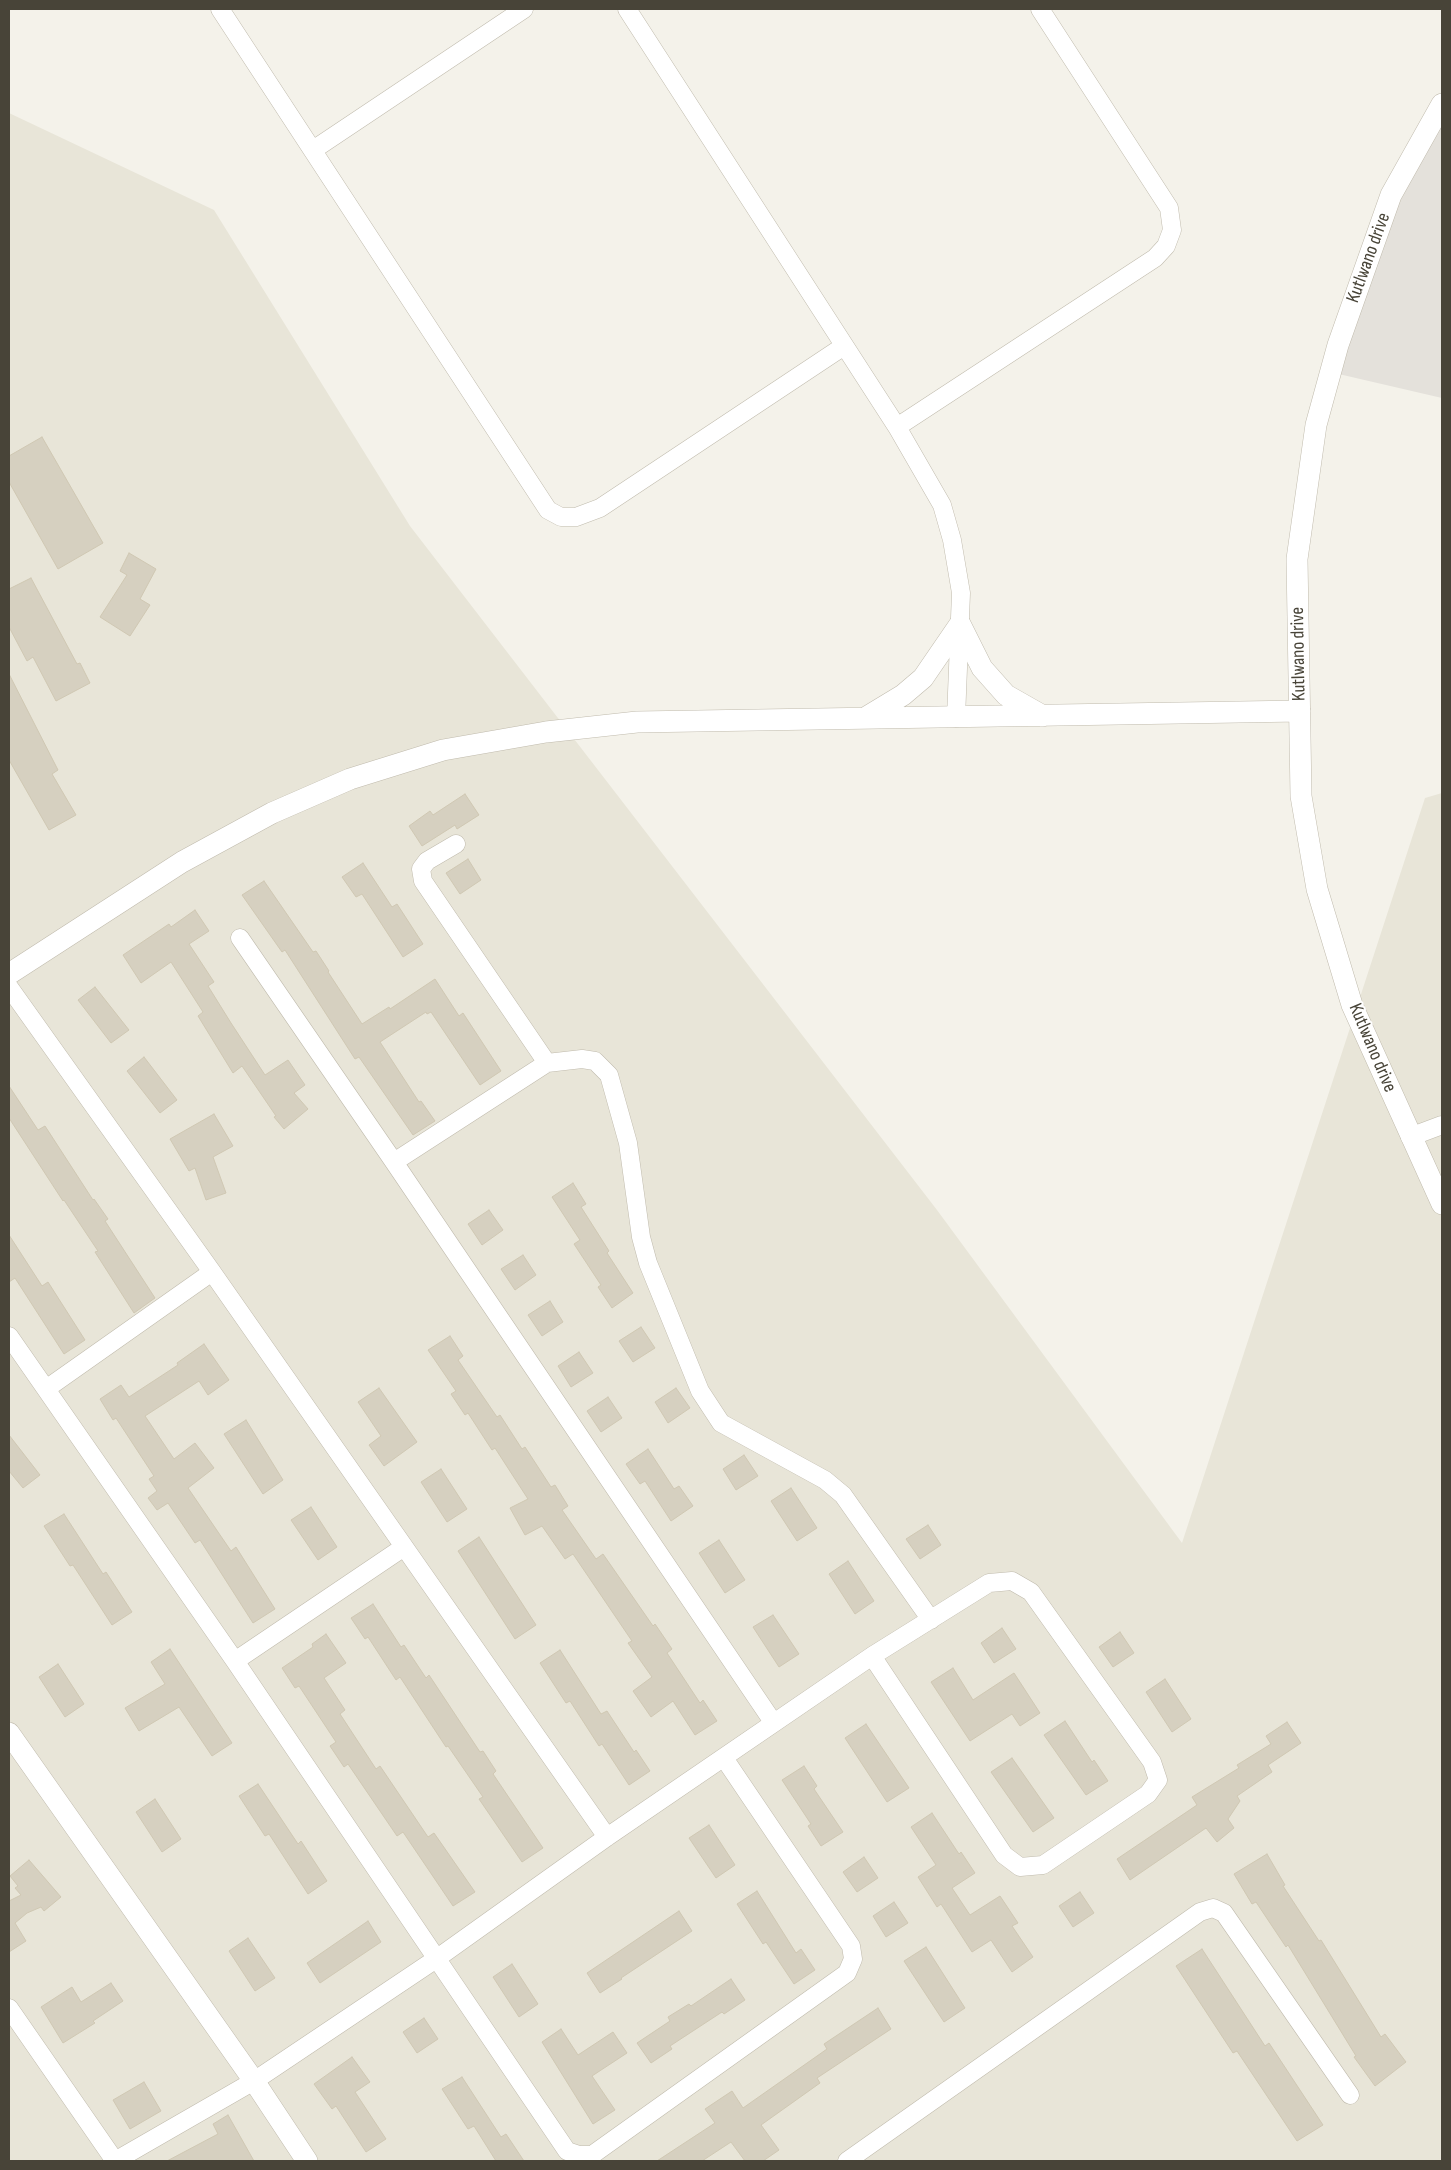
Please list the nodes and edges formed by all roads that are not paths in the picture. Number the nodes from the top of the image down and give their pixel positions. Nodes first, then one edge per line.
1 (220, 9) edge
2 (524, 9) edge
3 (626, 9) edge
4 (1040, 9) edge
5 (1442, 104) edge
6 (313, 150) junction
7 (844, 346) junction
8 (897, 428) junction
9 (960, 624) junction
10 (1300, 711) junction
11 (1044, 716) junction
12 (956, 718) junction
13 (864, 719) junction
14 (456, 844) dead end
15 (240, 938) dead end
16 (9, 974) edge
17 (9, 987) edge
18 (547, 1063) junction
19 (1442, 1125) edge
20 (1410, 1136) junction
21 (394, 1162) junction
22 (1442, 1204) edge
23 (212, 1272) junction
24 (9, 1336) edge
25 (46, 1389) junction
26 (404, 1547) junction
27 (931, 1620) junction
28 (872, 1656) junction
29 (235, 1661) junction
30 (773, 1722) junction
31 (9, 1733) edge
32 (724, 1758) junction
33 (607, 1837) junction
34 (436, 1959) junction
35 (9, 2008) edge
36 (254, 2080) junction
37 (1350, 2095) dead end
38 (115, 2161) edge
39 (307, 2161) edge
40 (847, 2161) edge

1 - 6 street
2 - 6 street
3 - 7 street
4 - 8 street
5 - 10 street, Kutlwano drive
6 - 7 street
7 - 8 street
8 - 9 street
9 - 11 street
9 - 12 street
9 - 13 street
10 - 11 street
10 - 20 street, Kutlwano drive
11 - 12 street
12 - 13 street
13 - 16 street
14 - 18 street
15 - 21 street
17 - 23 street
18 - 21 street
18 - 27 street
19 - 20 street
20 - 22 street, Kutlwano drive
21 - 30 street
23 - 25 street
23 - 26 street
24 - 25 street
25 - 29 street
26 - 29 street
26 - 33 street
27 - 28 street
27 - 28 street
28 - 30 street
29 - 34 street
30 - 32 street
31 - 36 street
32 - 33 street
32 - 34 street
33 - 34 street
34 - 36 street
35 - 38 street
36 - 38 street
36 - 39 street
37 - 40 street

